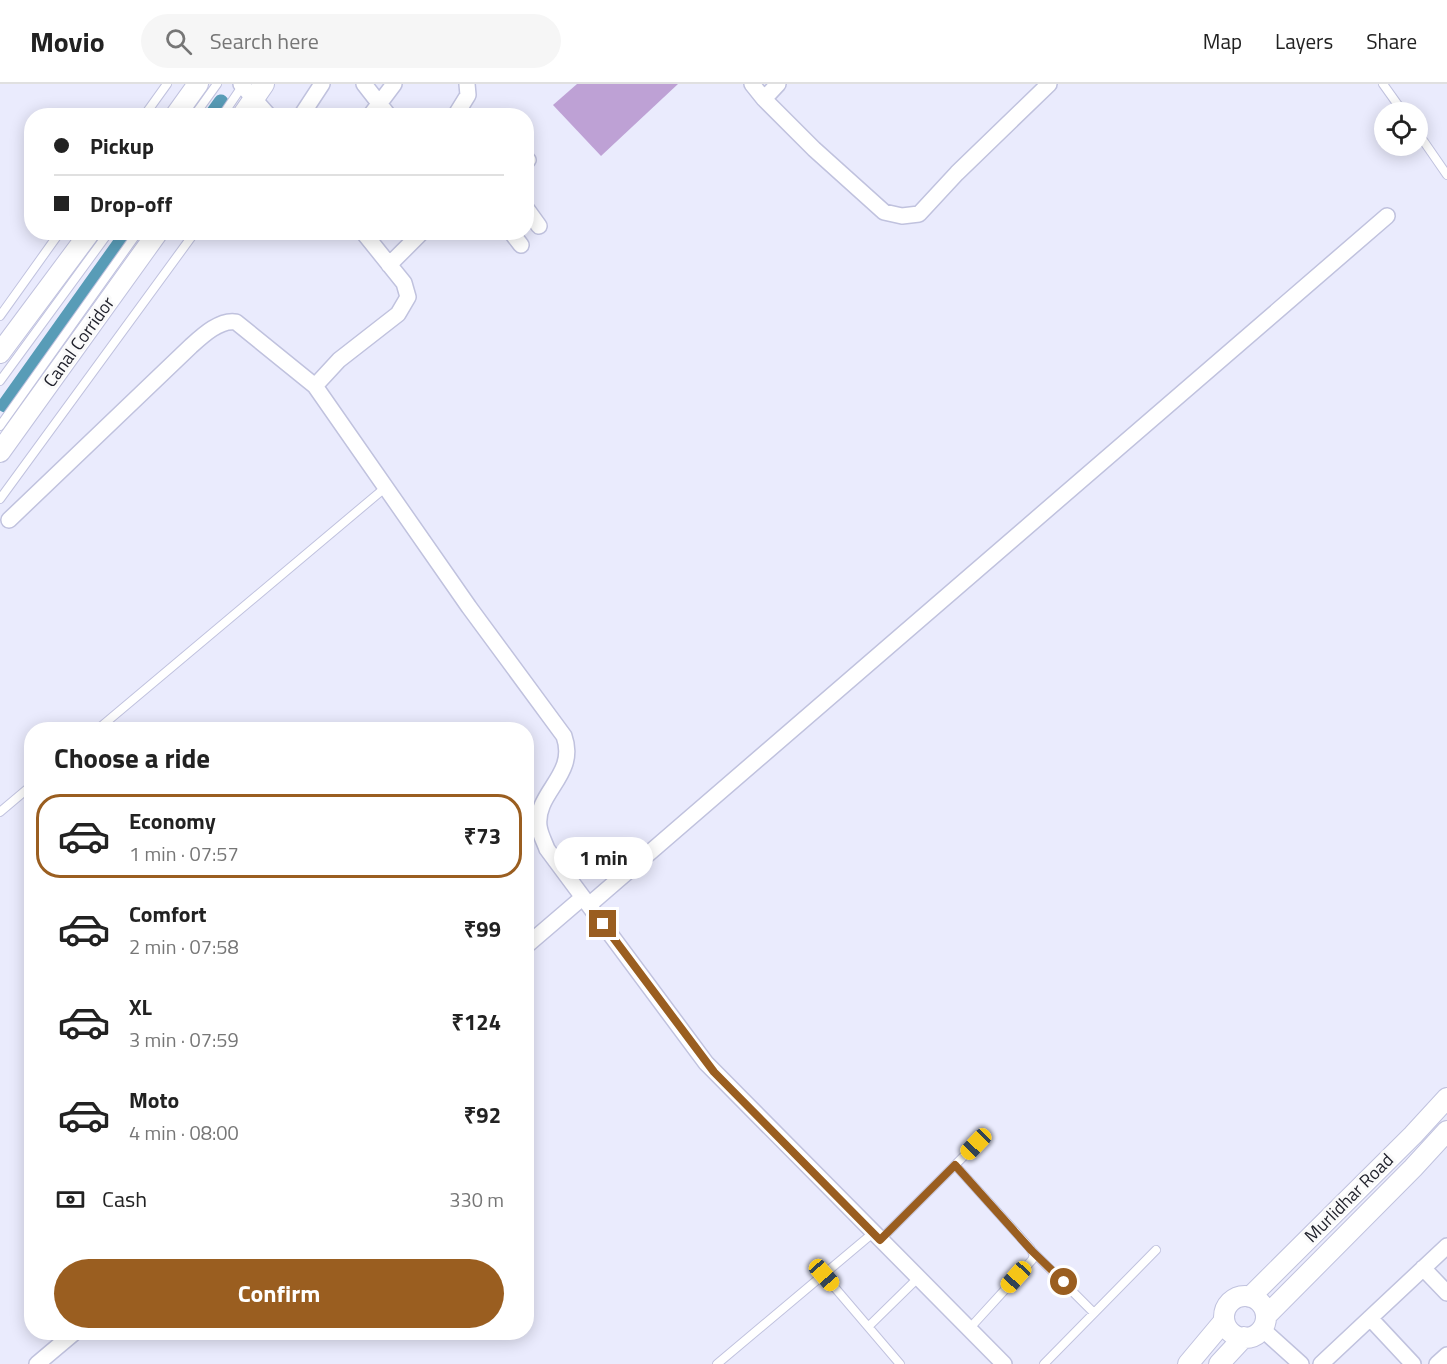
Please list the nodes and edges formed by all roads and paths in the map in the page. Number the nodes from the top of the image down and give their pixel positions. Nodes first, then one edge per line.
1 (167, 84) edge
2 (198, 84) edge
3 (217, 84) edge
4 (322, 84) edge
5 (363, 84) edge
6 (394, 84) edge
7 (467, 84) edge
8 (752, 84) edge
9 (778, 84) edge
10 (1049, 84) edge
11 (1383, 84) edge
12 (249, 87) edge
13 (764, 99) junction
14 (1396, 102) edge
15 (150, 108) edge
16 (181, 108) edge
17 (200, 108) edge
18 (229, 108) edge
19 (244, 108) edge
20 (263, 108) edge
21 (306, 108) edge
22 (374, 108) edge
23 (375, 108) edge
24 (462, 108) edge
25 (1428, 147) edge
26 (1447, 175) edge
27 (1386, 216) dead end
28 (534, 219) edge
29 (539, 226) dead end
30 (54, 240) edge
31 (84, 240) edge
32 (102, 240) edge
33 (132, 240) edge
34 (152, 240) edge
35 (189, 240) edge
36 (370, 240) edge
37 (414, 240) edge
38 (517, 240) edge
39 (521, 246) dead end
40 (389, 265) junction
41 (0, 316) edge
42 (0, 353) edge
43 (0, 381) edge
44 (315, 386) junction
45 (0, 426) edge
46 (1, 448) edge
47 (386, 487) junction
48 (0, 499) edge
49 (9, 520) dead end
50 (106, 722) edge
51 (24, 792) edge
52 (0, 812) edge
53 (586, 901) junction
54 (534, 940) edge
55 (1447, 1098) edge
56 (1447, 1131) edge
57 (976, 1144) dead end
58 (955, 1165) junction
59 (877, 1237) junction
60 (1447, 1246) edge
61 (1156, 1250) dead end
62 (1032, 1251) junction
63 (1423, 1268) junction
64 (824, 1275) junction
65 (918, 1278) junction
66 (1447, 1293) edge
67 (1250, 1297) junction
68 (1095, 1313) junction
69 (1370, 1318) junction
70 (1224, 1321) junction
71 (869, 1326) junction
72 (1257, 1328) junction
73 (969, 1329) junction
74 (66, 1340) edge
75 (1447, 1355) edge
76 (37, 1364) edge
77 (717, 1364) edge
78 (900, 1364) edge
79 (1004, 1364) edge
80 (1044, 1364) edge
81 (1188, 1364) edge
82 (1219, 1364) edge
83 (1301, 1364) edge
84 (1322, 1364) edge
85 (1413, 1364) edge
86 (1437, 1364) edge

1 - 15 lane
2 - 16 street
3 - 17 lane
4 - 21 street
5 - 22 street
6 - 23 street
7 - 24 street
8 - 13 street
9 - 13 street
10 - 13 street
11 - 14 lane
12 - 18 lane
12 - 19 street
12 - 20 street
25 - 26 lane
27 - 53 street
28 - 29 street
30 - 41 lane
31 - 42 street
32 - 43 lane
33 - 45 lane
34 - 46 street, Canal Corridor
35 - 48 lane
36 - 40 street
37 - 40 street
38 - 39 street
40 - 44 street
44 - 47 street
44 - 49 street
47 - 50 lane
47 - 53 street
51 - 52 lane
53 - 54 street
53 - 59 street
55 - 67 street, Murlidhar Road
56 - 72 street, Murlidhar Road
57 - 58 lane
58 - 59 lane
58 - 62 lane
59 - 64 lane
59 - 65 street
60 - 63 street
61 - 68 lane
62 - 68 lane
62 - 73 lane
63 - 66 street
63 - 69 street
64 - 71 lane
64 - 77 lane
65 - 71 lane
65 - 73 street
67 - 70 street
67 - 72 street
68 - 80 lane
69 - 84 street
69 - 85 street
70 - 72 street
70 - 81 street
71 - 78 lane
72 - 82 street, Murlidhar Road
72 - 83 street
73 - 79 street
74 - 76 street
75 - 86 street

